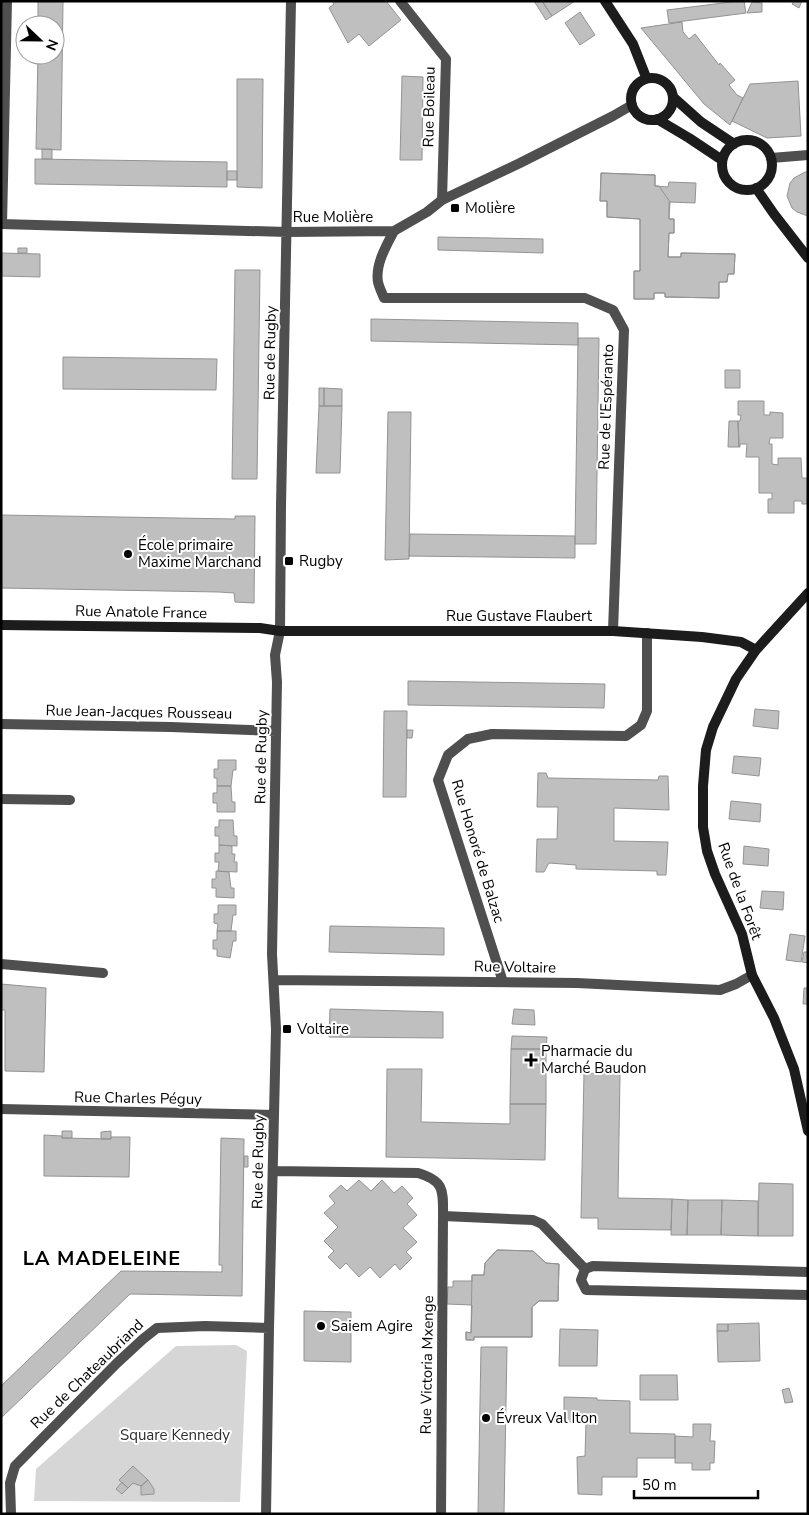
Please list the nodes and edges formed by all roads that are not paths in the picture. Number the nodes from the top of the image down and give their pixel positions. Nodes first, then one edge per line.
1 (8, 1) edge
2 (291, 1) edge
3 (400, 1) edge
4 (605, 1) edge
5 (646, 77) junction
6 (673, 97) junction
7 (632, 105) junction
8 (657, 120) junction
9 (734, 144) junction
10 (808, 155) edge
11 (771, 158) junction
12 (722, 160) junction
13 (756, 188) junction
14 (442, 200) junction
15 (1, 224) edge
16 (287, 232) junction
17 (394, 232) junction
18 (808, 258) edge
19 (808, 593) edge
20 (1, 625) edge
21 (280, 631) junction
22 (613, 631) junction
23 (647, 633) junction
24 (756, 650) junction
25 (1, 724) edge
26 (276, 731) junction
27 (1, 800) edge
28 (70, 800) dead end
29 (1, 964) edge
30 (103, 973) dead end
31 (752, 975) junction
32 (274, 980) junction
33 (503, 982) junction
34 (1, 1110) edge
35 (274, 1115) junction
36 (808, 1131) edge
37 (274, 1171) junction
38 (443, 1216) junction
39 (585, 1269) junction
40 (808, 1272) edge
41 (808, 1295) edge
42 (269, 1328) junction
43 (11, 1514) edge
44 (266, 1514) edge
45 (441, 1514) edge

1 - 15 street
2 - 16 street, Rue de Rugby
3 - 14 street, Rue Boileau
4 - 5 street
5 - 6 street
5 - 7 street
6 - 8 street
6 - 9 street
7 - 8 street
7 - 14 street, Rue Molière
8 - 12 street
9 - 11 street
9 - 12 street
10 - 11 street
11 - 13 street
12 - 13 street
13 - 18 street
14 - 17 street, Rue Molière
15 - 16 street, Rue Molière
16 - 17 street, Rue Molière
16 - 21 street, Rue de Rugby
17 - 22 street, Rue de l'Espéranto
19 - 24 street, Rue de la Forêt
20 - 21 street, Rue Anatole France
21 - 22 street, Rue Gustave Flaubert
21 - 26 street, Rue de Rugby
22 - 23 street, Rue Gustave Flaubert
23 - 24 street, Rue Gustave Flaubert
23 - 33 street, Rue Honoré de Balzac
24 - 31 street, Rue de la Forêt
25 - 26 street, Rue Jean-Jacques Rousseau
26 - 32 street, Rue de Rugby
27 - 28 street
29 - 30 street
31 - 33 street, Rue Voltaire
31 - 36 street, Rue de la Forêt
32 - 33 street, Rue Voltaire
32 - 35 street, Rue de Rugby
34 - 35 street, Rue Charles Péguy
35 - 37 street, Rue de Rugby
37 - 38 street, Rue Victoria Mxenge
37 - 42 street, Rue de Rugby
38 - 39 street
38 - 45 street, Rue Victoria Mxenge
39 - 40 street
39 - 41 street
42 - 43 street, Rue de Chateaubriand
42 - 44 street, Rue de Rugby

